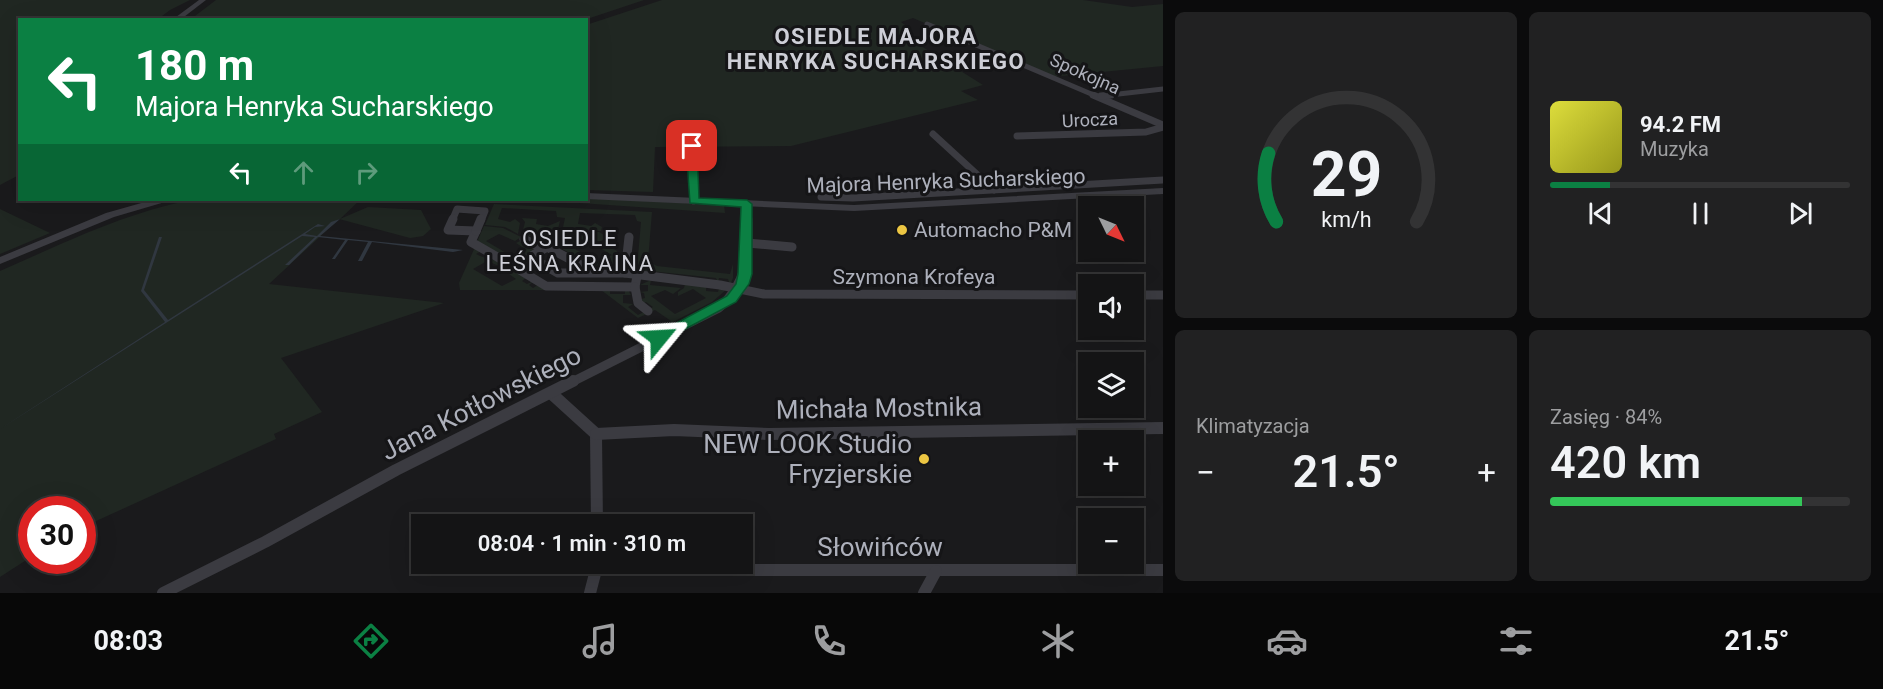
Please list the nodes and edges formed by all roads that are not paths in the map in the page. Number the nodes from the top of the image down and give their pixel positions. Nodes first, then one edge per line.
1 (203, 0) edge
2 (178, 18) edge
3 (927, 24) dead end
4 (1163, 89) edge
5 (1099, 96) junction
6 (1163, 126) edge
7 (933, 134) dead end
8 (1017, 136) dead end
9 (692, 146) dead end
10 (1163, 180) edge
11 (994, 190) junction
12 (1163, 191) edge
13 (588, 196) edge
14 (821, 197) dead end
15 (158, 201) edge
16 (694, 201) junction
17 (747, 204) junction
18 (476, 231) junction
19 (629, 237) dead end
20 (524, 239) dead end
21 (747, 243) junction
22 (792, 248) dead end
23 (543, 249) junction
24 (530, 257) junction
25 (0, 261) edge
26 (513, 266) junction
27 (625, 273) junction
28 (596, 274) junction
29 (637, 276) junction
30 (635, 287) junction
31 (739, 290) junction
32 (1078, 295) edge
33 (1144, 295) edge
34 (1163, 295) edge
35 (648, 311) dead end
36 (552, 394) junction
37 (1163, 428) edge
38 (596, 434) junction
39 (597, 514) edge
40 (753, 569) edge
41 (1163, 570) edge
42 (936, 571) junction
43 (595, 574) edge
44 (163, 593) edge
45 (590, 593) edge
46 (924, 593) edge

1 - 2 street
3 - 5 street, Spokojna
4 - 5 street
5 - 6 street, Spokojna
6 - 8 street, Urocza
7 - 11 street, Majora Henryka Sucharskiego
9 - 16 street
10 - 11 street, Majora Henryka Sucharskiego
11 - 14 street, Majora Henryka Sucharskiego
12 - 17 street, Majora Henryka Sucharskiego
13 - 16 street, Majora Henryka Sucharskiego
15 - 25 street
16 - 17 street, Majora Henryka Sucharskiego
17 - 21 street
18 - 18 street
18 - 26 street
19 - 27 street
20 - 23 street
21 - 22 street
21 - 31 street
23 - 24 street
23 - 28 street
24 - 26 street
24 - 28 street, Szymona Krofeya
26 - 30 street
27 - 28 street, Szymona Krofeya
27 - 29 street, Szymona Krofeya
29 - 30 street
29 - 31 street, Szymona Krofeya
30 - 35 street
31 - 32 street, Szymona Krofeya
31 - 36 street, Jana Kotłowskiego
33 - 34 street
36 - 38 street
36 - 44 street, Jana Kotłowskiego
37 - 38 street, Michała Mostnika
38 - 39 street
40 - 42 street, Słowińców
41 - 42 street, Słowińców
42 - 46 street
43 - 45 street

